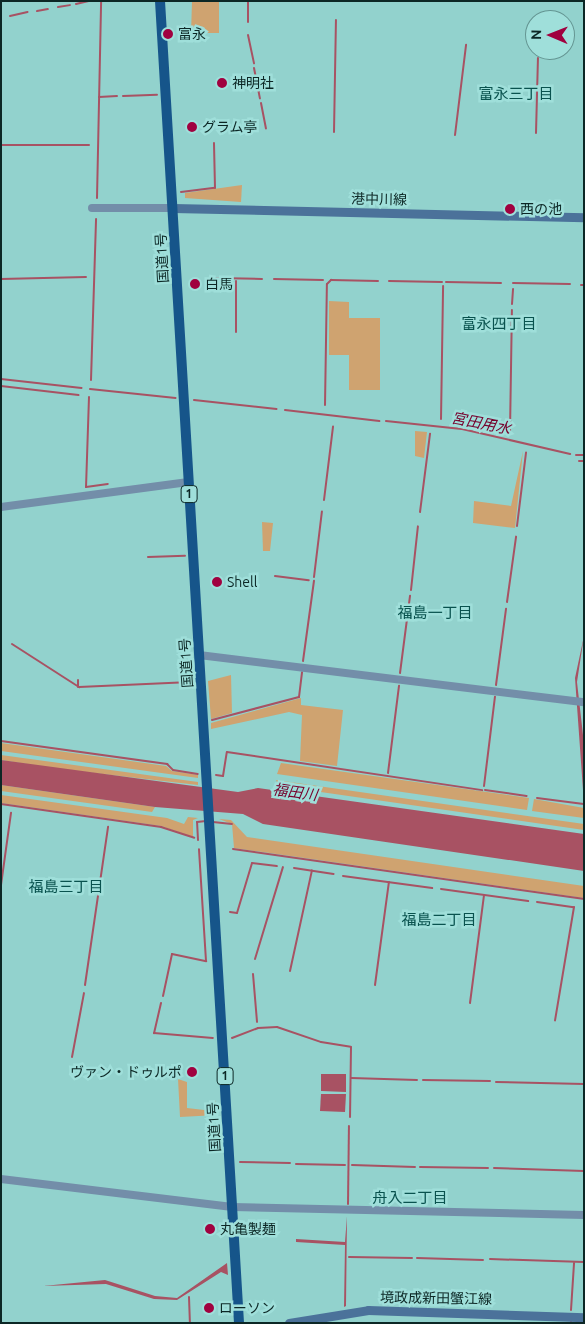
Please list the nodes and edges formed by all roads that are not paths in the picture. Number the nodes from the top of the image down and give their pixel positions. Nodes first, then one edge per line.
1 (160, 1) edge
2 (92, 208) dead end
3 (173, 208) junction
4 (584, 217) edge
5 (188, 482) junction
6 (1, 507) edge
7 (199, 655) junction
8 (583, 702) edge
9 (1, 1179) edge
10 (232, 1207) junction
11 (584, 1215) edge
12 (584, 1317) edge
13 (240, 1323) edge
14 (289, 1323) edge

1 - 3 highway, 国道1号 / 1
2 - 3 street
3 - 4 main road, 港中川線
3 - 5 highway, 国道1号 / 1
5 - 6 street
5 - 7 highway, 国道1号 / 1
7 - 8 street
7 - 10 highway, 国道1号 / 1
9 - 10 street
10 - 11 street
10 - 13 highway, 国道1号 / 1
12 - 14 main road, 境政成新田蟹江線

